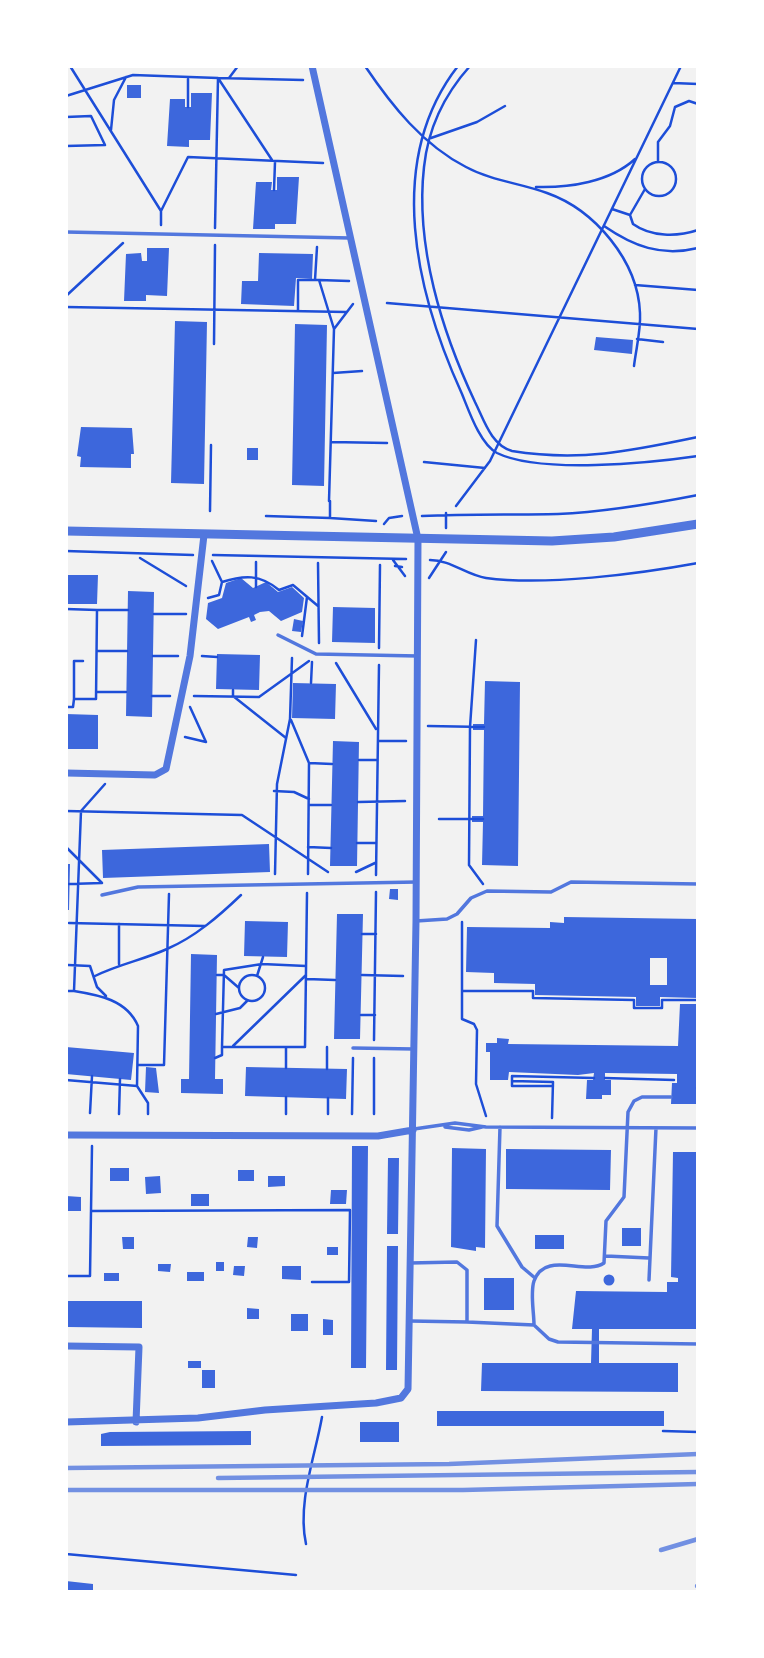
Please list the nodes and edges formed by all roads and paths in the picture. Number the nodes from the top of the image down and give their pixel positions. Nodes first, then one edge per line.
1 (70, 66) edge
2 (238, 66) edge
3 (312, 66) edge
4 (365, 66) edge
5 (458, 66) edge
6 (470, 66) edge
7 (681, 66) edge
8 (126, 77) junction
9 (188, 78) junction
10 (218, 79) junction
11 (228, 79) junction
12 (303, 80) dead end
13 (673, 83) junction
14 (698, 84) edge
15 (85, 90) junction
16 (66, 96) edge
17 (698, 104) edge
18 (505, 106) dead end
19 (188, 107) dead end
20 (66, 117) edge
21 (111, 131) junction
22 (421, 135) junction
23 (429, 140) junction
24 (66, 146) edge
25 (217, 157) junction
26 (638, 157) junction
27 (273, 160) junction
28 (658, 162) junction
29 (323, 163) dead end
30 (633, 167) junction
31 (644, 172) junction
32 (531, 187) junction
33 (645, 188) junction
34 (274, 190) dead end
35 (612, 209) junction
36 (161, 211) junction
37 (630, 215) junction
38 (603, 228) junction
39 (698, 230) edge
40 (66, 232) edge
41 (160, 234) junction
42 (215, 235) junction
43 (352, 238) junction
44 (123, 243) dead end
45 (326, 247) dead end
46 (698, 248) edge
47 (317, 280) junction
48 (351, 281) dead end
49 (634, 285) junction
50 (698, 290) edge
51 (66, 296) edge
52 (355, 301) dead end
53 (387, 303) dead end
54 (430, 306) junction
55 (66, 307) edge
56 (439, 307) junction
57 (215, 309) junction
58 (298, 311) junction
59 (330, 312) junction
60 (346, 312) junction
61 (559, 317) junction
62 (639, 324) junction
63 (334, 329) junction
64 (698, 329) edge
65 (637, 339) junction
66 (663, 342) dead end
67 (214, 344) dead end
68 (634, 366) dead end
69 (362, 371) dead end
70 (333, 373) junction
71 (698, 437) edge
72 (331, 442) junction
73 (387, 443) dead end
74 (211, 445) dead end
75 (498, 445) junction
76 (495, 452) junction
77 (698, 456) edge
78 (424, 462) dead end
79 (485, 468) junction
80 (698, 495) edge
81 (210, 511) dead end
82 (456, 511) junction
83 (266, 516) dead end
84 (414, 516) junction
85 (330, 518) junction
86 (376, 521) dead end
87 (698, 524) edge
88 (66, 531) edge
89 (204, 535) junction
90 (384, 538) junction
91 (418, 539) junction
92 (66, 551) edge
93 (203, 555) junction
94 (140, 558) dead end
95 (384, 558) junction
96 (393, 559) junction
97 (418, 559) junction
98 (212, 561) dead end
99 (256, 562) dead end
100 (318, 563) dead end
101 (698, 563) edge
102 (380, 565) dead end
103 (256, 578) junction
104 (222, 582) junction
105 (256, 587) dead end
106 (191, 590) dead end
107 (417, 592) junction
108 (307, 597) junction
109 (204, 600) dead end
110 (318, 606) junction
111 (66, 609) edge
112 (97, 610) junction
113 (128, 610) dead end
114 (154, 614) dead end
115 (188, 614) dead end
116 (278, 635) dead end
117 (302, 636) dead end
118 (476, 640) dead end
119 (319, 650) dead end
120 (97, 651) junction
121 (127, 651) dead end
122 (379, 651) dead end
123 (153, 656) dead end
124 (182, 656) dead end
125 (195, 656) dead end
126 (418, 656) junction
127 (217, 657) dead end
128 (292, 658) dead end
129 (334, 660) dead end
130 (379, 660) dead end
131 (83, 661) dead end
132 (291, 674) junction
133 (311, 683) dead end
134 (233, 690) dead end
135 (96, 692) junction
136 (126, 692) dead end
137 (152, 696) dead end
138 (174, 696) dead end
139 (233, 696) junction
140 (74, 699) junction
141 (66, 707) edge
142 (73, 707) junction
143 (73, 714) dead end
144 (290, 719) junction
145 (425, 726) dead end
146 (470, 726) junction
147 (484, 727) dead end
148 (377, 732) junction
149 (179, 735) dead end
150 (286, 738) junction
151 (377, 741) junction
152 (407, 741) dead end
153 (359, 760) dead end
154 (377, 760) junction
155 (309, 763) junction
156 (332, 764) dead end
157 (66, 773) edge
158 (111, 777) dead end
159 (275, 791) junction
160 (309, 799) junction
161 (358, 802) dead end
162 (377, 802) junction
163 (405, 802) dead end
164 (309, 805) junction
165 (331, 805) dead end
166 (66, 811) edge
167 (81, 811) junction
168 (439, 819) dead end
169 (470, 819) junction
170 (483, 819) dead end
171 (273, 836) junction
172 (357, 843) dead end
173 (376, 843) junction
174 (66, 847) edge
175 (308, 847) junction
176 (331, 848) dead end
177 (77, 856) junction
178 (308, 861) junction
179 (376, 862) junction
180 (328, 872) dead end
181 (356, 872) dead end
182 (275, 878) dead end
183 (307, 878) dead end
184 (376, 878) dead end
185 (417, 882) junction
186 (69, 884) dead end
187 (76, 884) junction
188 (698, 884) edge
189 (307, 887) dead end
190 (249, 888) dead end
191 (376, 888) dead end
192 (170, 891) dead end
193 (487, 891) junction
194 (102, 895) dead end
195 (462, 909) junction
196 (102, 918) dead end
197 (416, 921) junction
198 (69, 923) dead end
199 (75, 923) junction
200 (102, 923) junction
201 (119, 923) junction
202 (168, 925) junction
203 (209, 926) junction
204 (362, 934) dead end
205 (376, 934) junction
206 (167, 949) junction
207 (263, 957) dead end
208 (119, 964) junction
209 (262, 964) junction
210 (68, 965) edge
211 (74, 965) junction
212 (306, 966) junction
213 (217, 975) dead end
214 (223, 975) junction
215 (362, 975) dead end
216 (95, 976) junction
217 (257, 976) junction
218 (375, 976) junction
219 (403, 976) dead end
220 (306, 977) junction
221 (335, 980) dead end
222 (239, 988) junction
223 (66, 991) edge
224 (74, 991) junction
225 (462, 991) junction
226 (106, 996) junction
227 (248, 1000) junction
228 (698, 1000) edge
229 (216, 1014) dead end
230 (223, 1014) junction
231 (361, 1015) dead end
232 (375, 1015) junction
233 (374, 1043) dead end
234 (222, 1047) junction
235 (232, 1047) junction
236 (286, 1047) junction
237 (327, 1047) dead end
238 (353, 1048) joint
239 (414, 1049) junction
240 (374, 1053) dead end
241 (215, 1058) dead end
242 (138, 1065) junction
243 (286, 1068) dead end
244 (327, 1069) dead end
245 (92, 1076) dead end
246 (594, 1078) dead end
247 (605, 1078) dead end
248 (120, 1079) dead end
249 (66, 1080) edge
250 (674, 1080) dead end
251 (92, 1083) junction
252 (120, 1085) junction
253 (137, 1086) junction
254 (286, 1097) dead end
255 (671, 1097) dead end
256 (328, 1098) dead end
257 (90, 1113) dead end
258 (119, 1114) dead end
259 (148, 1114) dead end
260 (286, 1114) dead end
261 (328, 1114) dead end
262 (352, 1114) dead end
263 (374, 1114) dead end
264 (486, 1116) dead end
265 (500, 1127) junction
266 (552, 1127) junction
267 (626, 1127) junction
268 (656, 1128) junction
269 (698, 1128) edge
270 (413, 1130) junction
271 (66, 1135) edge
272 (92, 1145) dead end
273 (91, 1211) junction
274 (606, 1256) junction
275 (650, 1258) junction
276 (410, 1263) junction
277 (66, 1276) edge
278 (535, 1278) junction
279 (649, 1279) dead end
280 (312, 1282) dead end
281 (410, 1321) junction
282 (467, 1322) junction
283 (534, 1325) junction
284 (698, 1345) edge
285 (66, 1346) edge
286 (324, 1406) junction
287 (66, 1422) edge
288 (136, 1422) junction
289 (663, 1431) dead end
290 (698, 1432) edge
291 (306, 1545) dead end
292 (66, 1554) edge
293 (296, 1575) dead end

1 - 15 path
2 - 11 path
3 - 43 street
4 - 22 path
5 - 22 path
6 - 23 path
7 - 13 path
8 - 9 path
8 - 15 path
8 - 21 path
9 - 10 path
9 - 19 path
10 - 11 path
10 - 25 path
10 - 27 path
11 - 12 path
13 - 14 path
13 - 26 path
15 - 16 path
15 - 21 path
17 - 28 path
18 - 23 path
20 - 24 path
21 - 36 path
22 - 23 path
22 - 54 path
23 - 32 path
23 - 56 path
25 - 27 path
25 - 36 path
25 - 42 path
26 - 30 path
26 - 32 path
27 - 29 path
27 - 34 path
28 - 31 path
28 - 33 path
30 - 31 path
30 - 35 path
31 - 33 path
32 - 38 path
33 - 37 path
35 - 37 path
35 - 38 path
36 - 41 path
37 - 39 path
38 - 46 path
38 - 49 path
38 - 61 path
40 - 41 lane
41 - 42 lane
42 - 43 lane
42 - 57 path
43 - 84 street
44 - 51 path
45 - 47 path
47 - 48 path
47 - 58 path
47 - 59 path
49 - 50 path
49 - 62 path
52 - 60 path
53 - 54 path
54 - 56 path
54 - 76 path
55 - 57 path
56 - 61 path
56 - 75 path
57 - 58 path
57 - 67 path
58 - 59 path
59 - 60 path
59 - 63 path
60 - 63 path
61 - 62 path
61 - 75 path
62 - 64 path
62 - 65 path
63 - 70 path
65 - 66 path
65 - 68 path
69 - 70 path
70 - 72 path
71 - 75 path
72 - 73 path
72 - 85 path
74 - 81 path
75 - 76 path
76 - 77 path
76 - 79 path
78 - 79 path
79 - 82 path
80 - 82 path
82 - 84 path
83 - 85 path
84 - 90 path
84 - 91 street
85 - 86 path
87 - 91 street
88 - 89 street
89 - 90 street
89 - 93 street
90 - 91 street
90 - 95 path
91 - 97 street
92 - 93 path
93 - 95 path
93 - 157 street
94 - 106 path
95 - 96 path
96 - 97 path
96 - 107 path
97 - 101 path
97 - 107 street
98 - 104 path
99 - 103 path
100 - 110 path
102 - 122 path
103 - 104 path
103 - 105 path
103 - 108 path
104 - 109 path
107 - 126 street
108 - 110 path
108 - 117 path
110 - 119 path
111 - 112 path
112 - 113 path
112 - 120 path
114 - 115 path
116 - 126 lane
118 - 146 path
120 - 121 path
120 - 135 path
123 - 124 path
125 - 127 path
126 - 185 street
128 - 132 path
129 - 148 path
130 - 148 path
131 - 140 path
132 - 133 path
132 - 139 path
132 - 144 path
134 - 139 path
135 - 136 path
135 - 140 path
137 - 138 path
139 - 149 path
139 - 150 path
140 - 142 path
141 - 142 path
142 - 143 path
144 - 150 path
144 - 155 path
145 - 146 path
146 - 147 path
146 - 169 path
148 - 151 path
150 - 159 path
151 - 152 path
151 - 154 path
153 - 154 path
154 - 162 path
155 - 156 path
155 - 160 path
158 - 167 path
159 - 160 path
159 - 171 path
160 - 164 path
161 - 162 path
162 - 163 path
162 - 173 path
164 - 165 path
164 - 175 path
166 - 167 path
167 - 171 path
167 - 177 path
168 - 169 path
169 - 170 path
169 - 193 path
171 - 178 path
171 - 182 path
172 - 173 path
173 - 179 path
174 - 177 path
175 - 176 path
175 - 178 path
177 - 187 path
177 - 187 path
178 - 180 path
178 - 183 path
179 - 181 path
179 - 184 path
185 - 194 lane
185 - 197 street
186 - 187 path
187 - 199 path
188 - 193 lane
189 - 212 path
190 - 203 path
191 - 205 path
192 - 202 path
193 - 195 lane
195 - 197 lane
195 - 225 path
196 - 200 path
197 - 239 street
198 - 199 path
199 - 200 path
199 - 211 path
200 - 201 path
201 - 202 path
201 - 208 path
202 - 203 path
202 - 206 path
203 - 206 path
204 - 205 path
205 - 218 path
206 - 208 path
206 - 242 path
207 - 209 path
208 - 216 path
209 - 212 path
209 - 214 path
209 - 217 path
210 - 211 path
211 - 216 path
211 - 224 path
212 - 220 path
213 - 214 path
214 - 222 path
214 - 230 path
215 - 218 path
216 - 226 path
217 - 222 path
217 - 227 path
218 - 219 path
218 - 232 path
220 - 221 path
220 - 235 path
220 - 236 path
222 - 227 path
223 - 224 path
224 - 226 path
225 - 228 path
225 - 264 path
226 - 242 path
227 - 230 path
229 - 230 path
230 - 234 path
231 - 232 path
232 - 233 path
234 - 235 path
234 - 241 path
235 - 236 path
236 - 243 path
237 - 244 path
238 - 239 lane
238 - 262 path
239 - 270 street
240 - 263 path
242 - 253 path
245 - 251 path
246 - 266 path
247 - 250 path
248 - 252 path
249 - 251 path
251 - 252 path
251 - 257 path
252 - 253 path
252 - 258 path
253 - 259 path
254 - 260 path
255 - 267 lane
256 - 261 path
265 - 266 lane
265 - 270 lane
265 - 278 lane
266 - 267 lane
267 - 268 lane
267 - 274 lane
268 - 269 lane
268 - 275 lane
270 - 271 street
270 - 276 street
272 - 273 path
273 - 277 path
273 - 280 path
274 - 275 lane
274 - 278 lane
275 - 279 lane
276 - 281 street
276 - 282 lane
278 - 283 lane
281 - 282 lane
281 - 286 street
282 - 283 lane
283 - 284 lane
285 - 288 street
286 - 288 street
286 - 291 path
287 - 288 street
289 - 290 path
292 - 293 path

